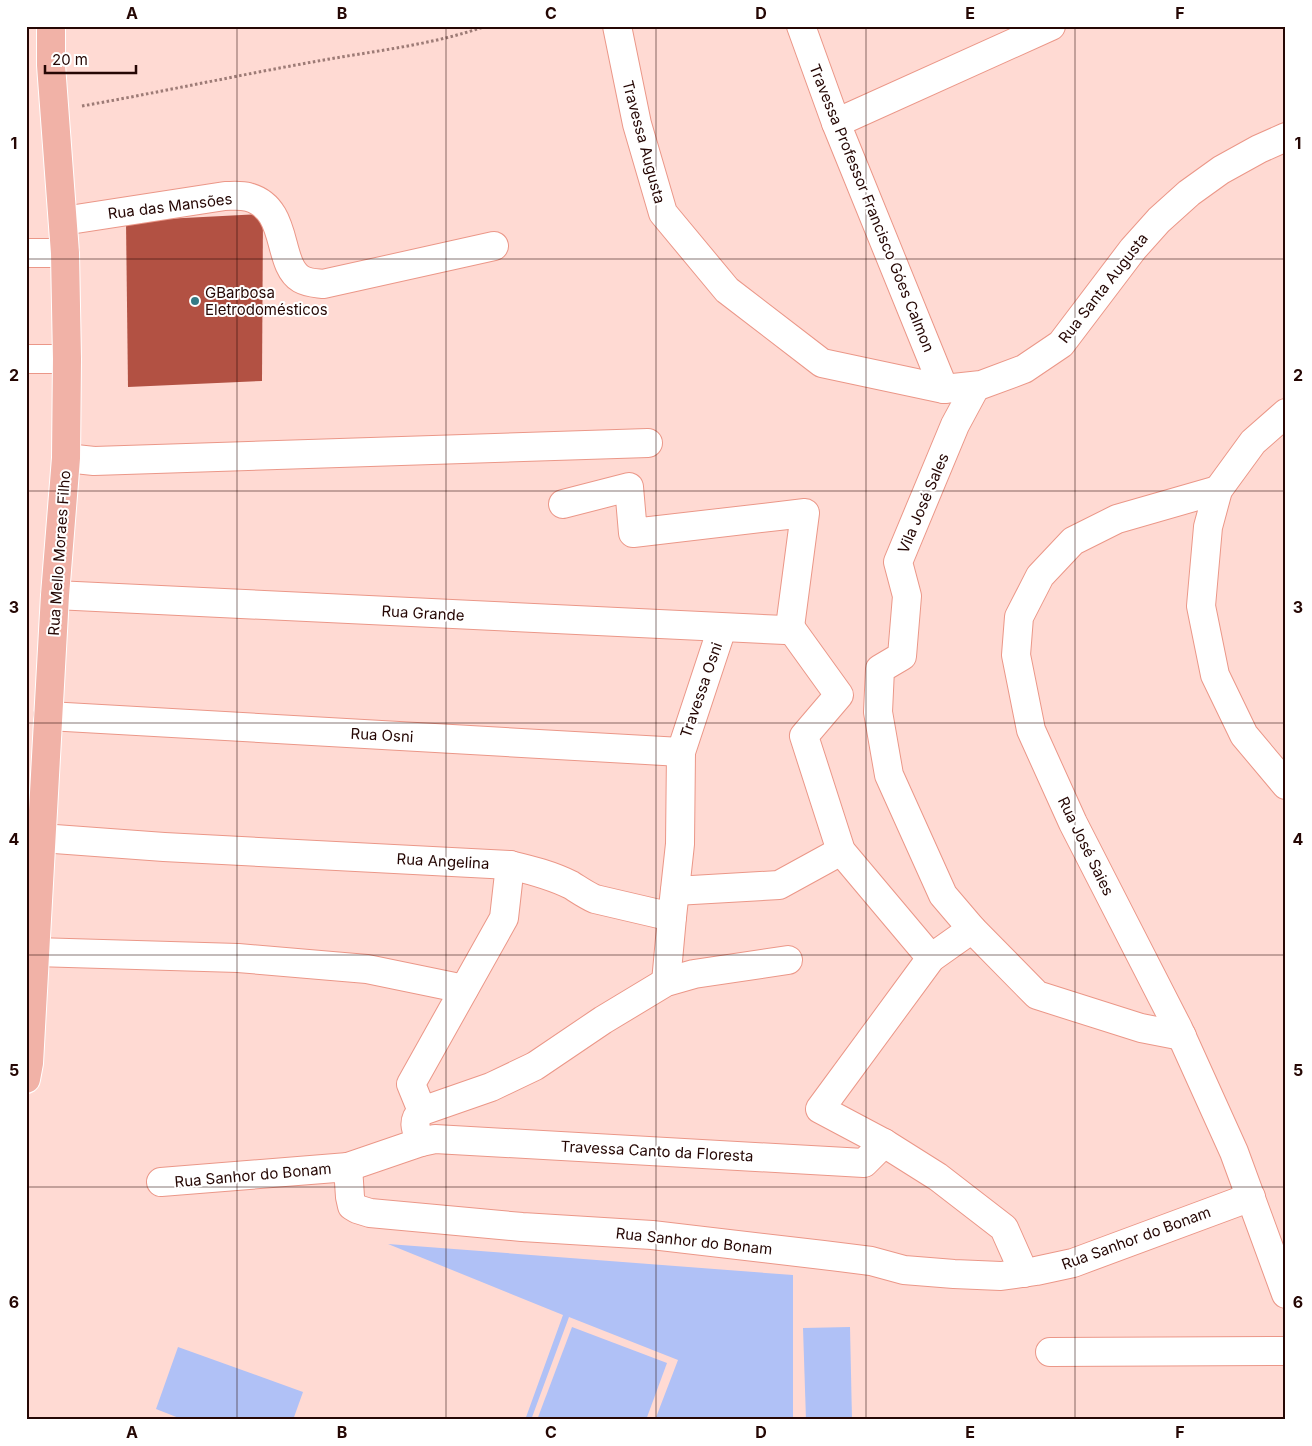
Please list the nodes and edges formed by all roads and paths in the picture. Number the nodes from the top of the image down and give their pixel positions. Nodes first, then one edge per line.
1 (51, 26) edge
2 (486, 26) edge
3 (617, 26) edge
4 (801, 26) edge
5 (1051, 26) edge
6 (80, 106) dead end
7 (836, 123) junction
8 (1286, 137) edge
9 (63, 221) junction
10 (494, 246) dead end
11 (65, 252) junction
12 (26, 253) edge
13 (26, 359) edge
14 (67, 359) junction
15 (976, 386) junction
16 (944, 389) junction
17 (1286, 413) edge
18 (648, 443) dead end
19 (66, 458) junction
20 (1218, 490) junction
21 (563, 504) dead end
22 (54, 595) junction
23 (790, 627) junction
24 (722, 628) junction
25 (48, 716) junction
26 (680, 752) junction
27 (1286, 785) edge
28 (41, 838) junction
29 (841, 851) junction
30 (510, 865) junction
31 (673, 904) junction
32 (972, 929) junction
33 (46, 953) junction
34 (931, 958) junction
35 (788, 960) dead end
36 (666, 982) junction
37 (464, 989) junction
38 (1182, 1036) junction
39 (26, 1079) edge
40 (422, 1111) junction
41 (422, 1142) junction
42 (884, 1143) junction
43 (348, 1167) junction
44 (161, 1182) dead end
45 (1251, 1197) junction
46 (1024, 1273) junction
47 (1286, 1294) edge
48 (1286, 1351) edge
49 (1050, 1352) dead end

1 - 9 main road, Rua Mello Moraes Filho
2 - 6 path
3 - 16 street, Travessa Augusta
4 - 7 street, Travessa Professor Francisco Góes Calmon
5 - 7 street
7 - 16 street, Travessa Professor Francisco Góes Calmon
8 - 15 street, Rua Santa Augusta
9 - 10 street, Rua das Mansões
9 - 11 main road, Rua Mello Moraes Filho
11 - 12 street
11 - 14 main road, Rua Mello Moraes Filho
13 - 14 street
14 - 19 main road, Rua Mello Moraes Filho
15 - 16 street, Rua Santa Augusta
15 - 32 street, Vila José Sales
17 - 20 street
18 - 19 street
19 - 22 main road, Rua Mello Moraes Filho
20 - 27 street
20 - 38 street, Rua José Saies
21 - 23 street
22 - 24 street, Rua Grande
22 - 25 main road, Rua Mello Moraes Filho
23 - 24 street, Rua Grande
23 - 29 street
24 - 26 street, Travessa Osni
25 - 26 street, Rua Osni
25 - 28 main road, Rua Mello Moraes Filho
26 - 31 street
28 - 30 street, Rua Angelina
28 - 33 main road, Rua Mello Moraes Filho
29 - 31 street, Rua Angelina
29 - 34 street
30 - 31 street, Rua Angelina
30 - 37 street
31 - 36 street
32 - 34 street
32 - 38 street
33 - 37 street
33 - 39 main road, Rua Mello Moraes Filho
34 - 42 street
35 - 36 street
36 - 40 street
37 - 40 street
38 - 45 street, Rua José Saies
40 - 41 street
41 - 42 street, Travessa Canto da Floresta
41 - 43 street, Travessa Canto da Floresta
42 - 46 street
43 - 44 street, Rua Sanhor do Bonam
43 - 46 street, Rua Sanhor do Bonam
45 - 46 street, Rua Sanhor do Bonam
45 - 47 street, Rua José Saies
48 - 49 street

